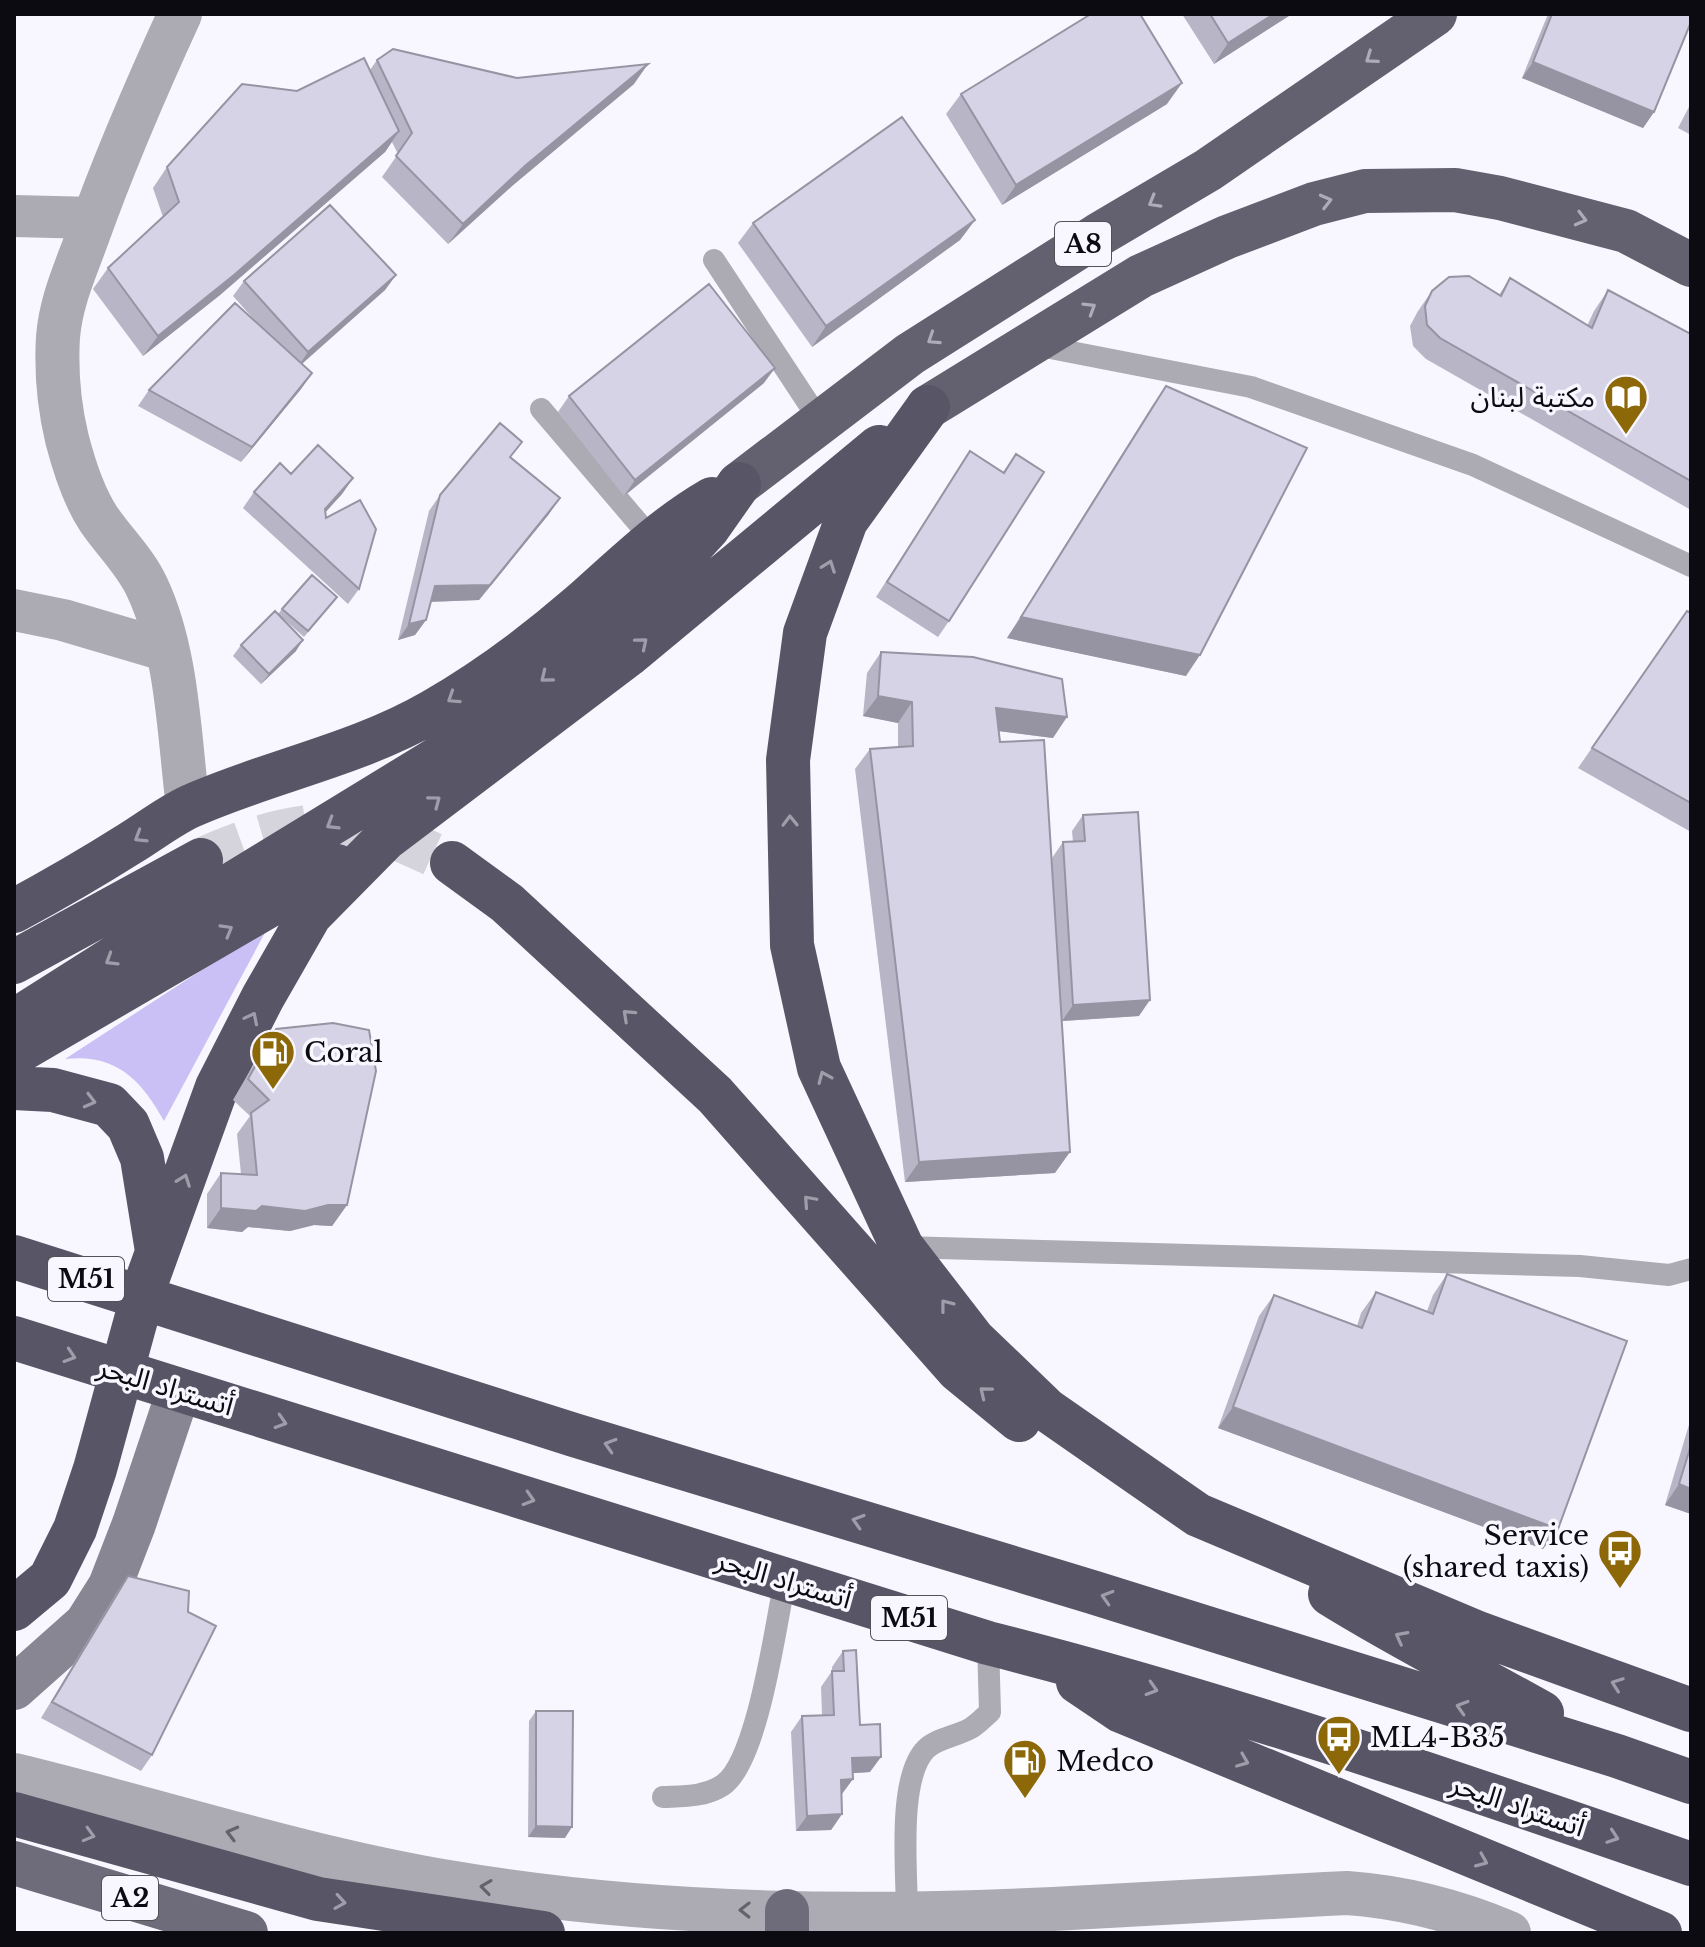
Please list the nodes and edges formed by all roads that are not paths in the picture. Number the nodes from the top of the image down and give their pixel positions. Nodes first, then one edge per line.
1 (180, 14) edge
2 (1435, 14) edge
3 (14, 216) edge
4 (94, 218) junction
5 (1626, 231) junction
6 (1691, 248) edge
7 (714, 260) dead end
8 (1691, 265) edge
9 (1030, 344) junction
10 (928, 407) junction
11 (541, 409) dead end
12 (820, 421) junction
13 (739, 484) junction
14 (652, 539) junction
15 (1691, 566) edge
16 (14, 610) edge
17 (168, 651) junction
18 (188, 807) junction
19 (385, 839) junction
20 (201, 860) tunnel mouth
21 (452, 863) tunnel mouth
22 (14, 911) edge
23 (14, 962) edge
24 (14, 1021) edge
25 (14, 1054) edge
26 (14, 1088) edge
27 (902, 1247) junction
28 (157, 1253) junction
29 (14, 1257) edge
30 (1691, 1269) edge
31 (14, 1338) edge
32 (179, 1390) junction
33 (1198, 1515) junction
34 (785, 1580) junction
35 (14, 1609) edge
36 (988, 1643) junction
37 (1052, 1659) junction
38 (14, 1688) edge
39 (1691, 1710) edge
40 (1617, 1756) junction
41 (14, 1775) edge
42 (1691, 1782) edge
43 (663, 1797) dead end
44 (14, 1814) edge
45 (14, 1863) edge
46 (1691, 1864) edge
47 (907, 1913) junction
48 (787, 1922) edge
49 (246, 1933) edge
50 (543, 1933) edge
51 (1509, 1933) edge
52 (1660, 1933) edge

1 - 4 street
2 -> 12 highway, A8
3 - 4 street
4 - 17 street
5 - 6 highway
5 - 8 highway, A8
9 -> 5 highway, A8
7 - 12 lane
9 - 10 highway, A8
9 - 15 lane
19 -> 10 highway
27 -> 10 highway
11 - 14 lane
12 - 13 highway, A8
13 - 14 highway
13 -> 24 highway
14 -> 18 highway
16 - 17 street
17 - 18 street
18 -> 22 highway
25 -> 19 highway
28 -> 19 highway
20 - 23 highway
33 -> 21 highway
26 -> 28 highway
27 - 30 lane
33 -> 27 highway
28 - 35 highway, bridge
40 -> 29 highway, M51
31 -> 32 highway, أتستراد البحر / M51
32 -> 34 highway, أتستراد البحر / M51
32 - 38 main road
39 -> 33 highway
40 -> 33 highway
34 - 36 highway, أتستراد البحر / M51
34 - 43 lane
36 - 37 highway, أتستراد البحر / M51
36 - 47 lane
37 -> 46 highway, أتستراد البحر / M51
37 -> 52 highway
40 - 42 highway, M51
48 -> 41 street
44 -> 50 highway
45 - 49 main road, A2
47 - 48 street
47 - 51 street

